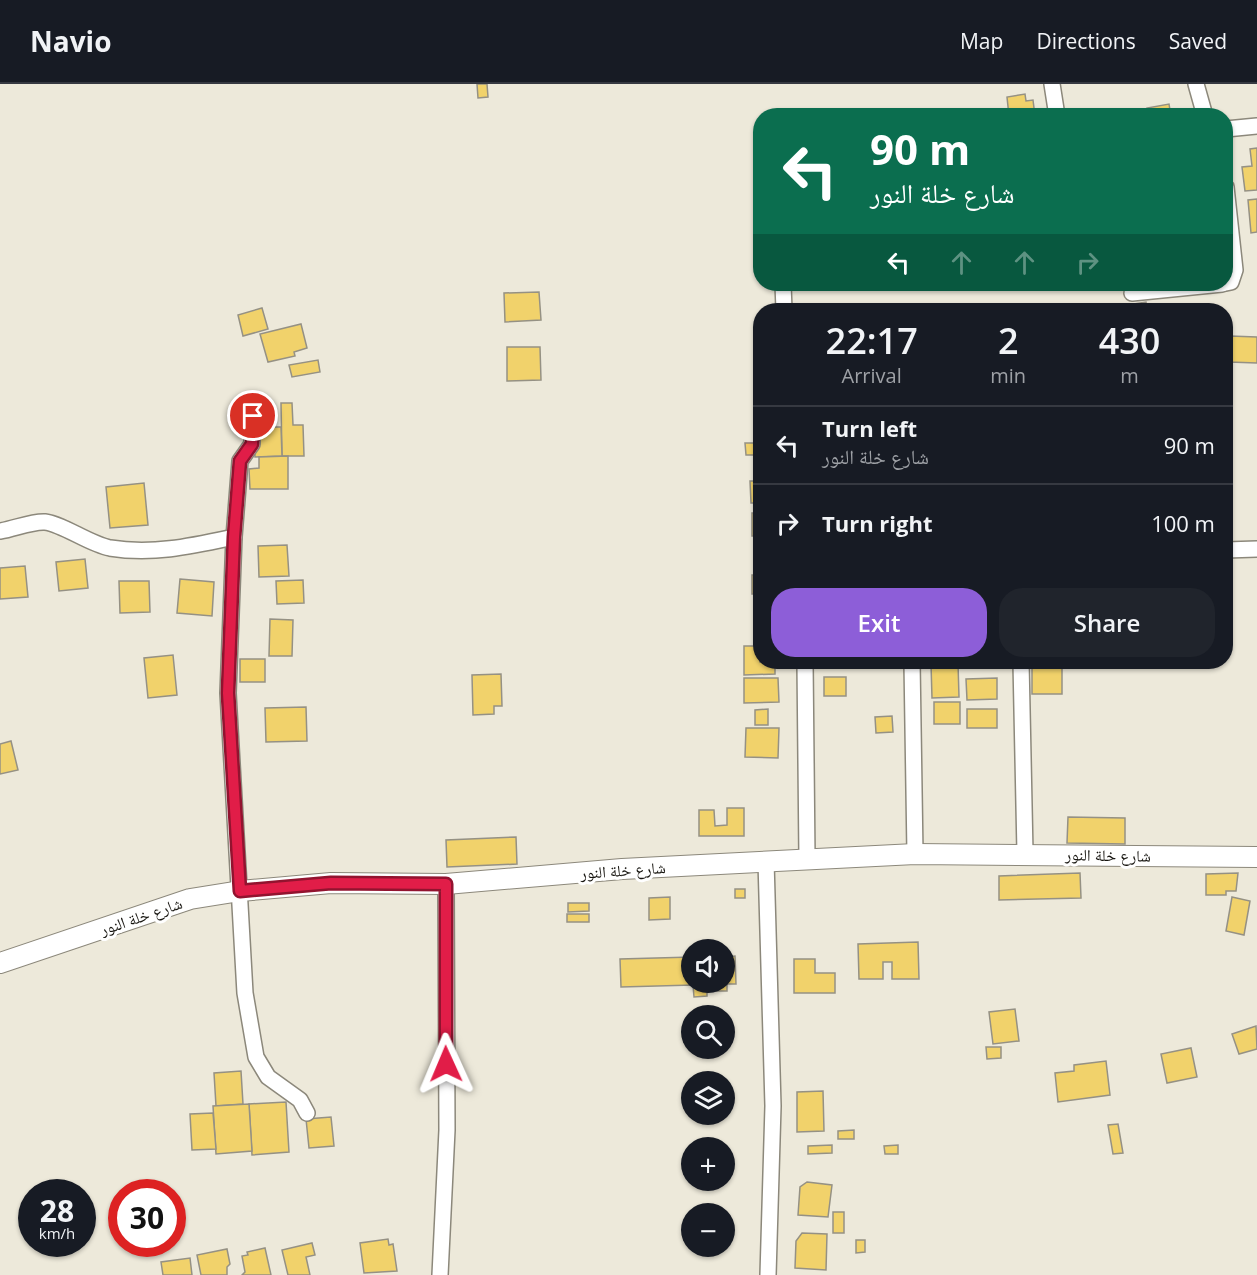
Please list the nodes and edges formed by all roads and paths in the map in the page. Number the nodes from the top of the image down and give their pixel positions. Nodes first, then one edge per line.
1 (1052, 84) edge
2 (1196, 84) edge
3 (1055, 108) edge
4 (1203, 108) edge
5 (1257, 126) edge
6 (1233, 128) edge
7 (1157, 291) edge
8 (1132, 294) dead end
9 (252, 401) dead end
10 (0, 531) edge
11 (234, 537) junction
12 (1257, 549) edge
13 (1233, 550) edge
14 (805, 669) edge
15 (912, 669) edge
16 (1021, 669) edge
17 (1025, 853) junction
18 (915, 854) junction
19 (1257, 857) edge
20 (807, 858) junction
21 (766, 861) junction
22 (446, 884) junction
23 (240, 891) junction
24 (0, 963) edge
25 (307, 1113) dead end
26 (440, 1275) edge
27 (768, 1275) edge

1 - 3 street
2 - 4 street
5 - 6 street
7 - 8 street
9 - 11 street
10 - 11 street
11 - 23 street
12 - 13 street
14 - 20 street
15 - 18 street
16 - 17 street
17 - 18 street, شارع خلة النور
17 - 19 street, شارع خلة النور
18 - 20 street, شارع خلة النور
20 - 21 street, شارع خلة النور
21 - 22 street, شارع خلة النور
21 - 27 street
22 - 23 street, شارع خلة النور
22 - 26 street
23 - 24 street, شارع خلة النور
23 - 25 street

